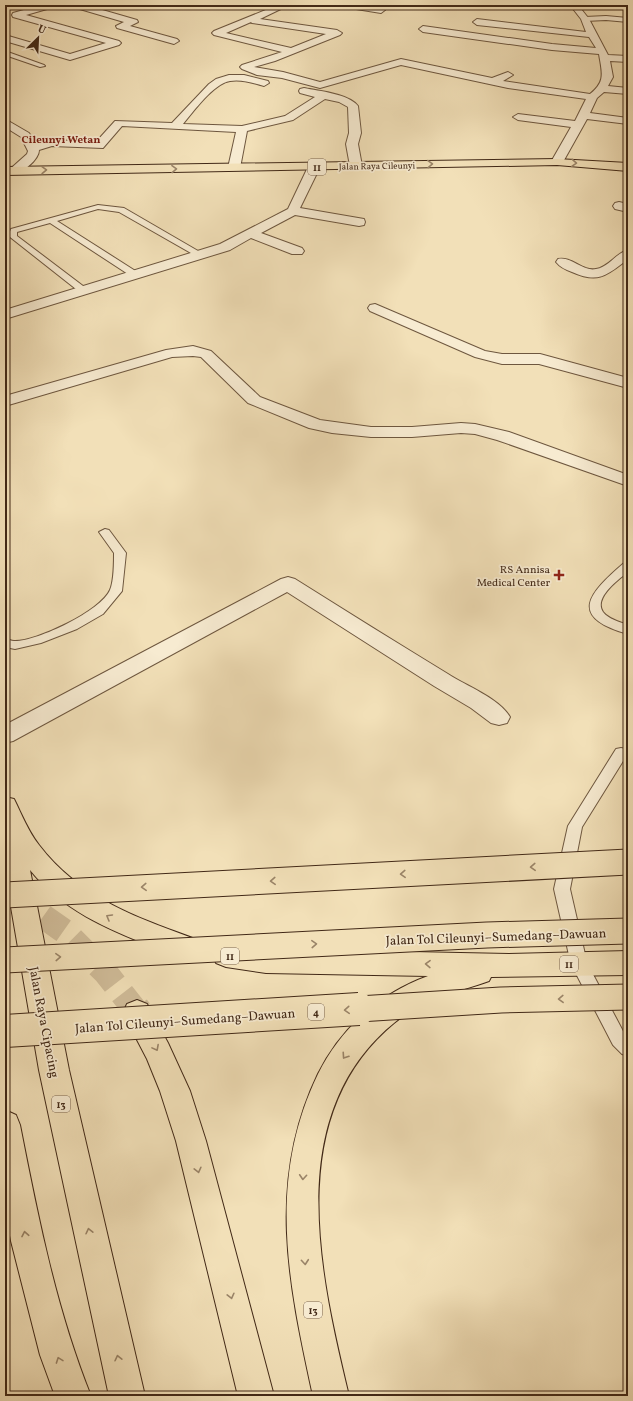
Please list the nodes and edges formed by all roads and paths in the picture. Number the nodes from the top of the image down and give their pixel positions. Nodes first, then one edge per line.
1 (51, 5) edge
2 (76, 5) edge
3 (285, 5) edge
4 (350, 5) edge
5 (574, 5) edge
6 (380, 10) dead end
7 (16, 15) junction
8 (5, 18) edge
9 (585, 19) junction
10 (252, 20) junction
11 (628, 20) edge
12 (477, 22) dead end
13 (113, 28) junction
14 (423, 29) dead end
15 (88, 35) junction
16 (592, 35) junction
17 (5, 38) edge
18 (174, 41) dead end
19 (292, 51) junction
20 (5, 53) edge
21 (604, 55) junction
22 (628, 59) edge
23 (42, 66) dead end
24 (508, 75) dead end
25 (493, 81) junction
26 (273, 84) dead end
27 (295, 89) dead end
28 (602, 89) junction
29 (628, 91) edge
30 (324, 95) junction
31 (592, 97) junction
32 (518, 117) dead end
33 (581, 120) junction
34 (628, 121) edge
35 (5, 122) edge
36 (175, 127) junction
37 (242, 129) junction
38 (33, 148) junction
39 (557, 162) junction
40 (356, 166) junction
41 (314, 167) junction
42 (628, 167) edge
43 (234, 168) junction
44 (10, 171) edge
45 (293, 211) junction
46 (50, 220) junction
47 (359, 222) dead end
48 (249, 234) junction
49 (297, 251) dead end
50 (628, 254) edge
51 (201, 255) junction
52 (564, 262) dead end
53 (134, 274) junction
54 (84, 290) junction
55 (375, 308) dead end
56 (5, 315) edge
57 (628, 383) edge
58 (5, 401) edge
59 (628, 480) edge
60 (105, 532) dead end
61 (628, 566) edge
62 (628, 630) edge
63 (5, 643) edge
64 (499, 716) dead end
65 (5, 735) edge
66 (626, 750) edge
67 (6, 808) edge
68 (628, 862) edge
69 (5, 895) edge
70 (628, 931) edge
71 (5, 960) edge
72 (628, 963) edge
73 (579, 964) junction
74 (509, 966) junction
75 (628, 997) edge
76 (137, 1013) tunnel mouth
77 (5, 1032) edge
78 (628, 1048) edge
79 (5, 1125) edge
80 (73, 1396) edge
81 (127, 1396) edge
82 (256, 1396) edge
83 (330, 1396) edge

1 - 7 street
2 - 13 street
3 - 10 street
4 - 6 street
5 - 9 street
7 - 8 street
7 - 15 street
9 - 11 lane
9 - 16 street
10 - 19 street
10 - 19 street
12 - 16 street
13 - 15 street
13 - 18 street
14 - 21 street
15 - 17 street
16 - 21 street
19 - 25 street
20 - 23 lane
21 - 22 street
21 - 28 street
24 - 25 street
25 - 31 street
26 - 36 street
27 - 30 street
28 - 29 street
28 - 31 street
30 - 37 street
30 - 40 street
31 - 33 street
32 - 33 street
33 - 34 street
33 - 39 street
35 - 38 street
36 - 37 street
36 - 38 street
37 - 43 street
38 - 44 street
40 -> 39 highway, Jalan Raya Cileunyi / 11
39 -> 42 highway, Jalan Raya Cileunyi / 11
40 - 41 highway, Jalan Raya Cileunyi / 11
41 - 43 highway, Jalan Raya Cileunyi / 11
41 - 45 street
44 -> 43 highway, Jalan Raya Cileunyi / 11
45 - 47 street
45 - 48 street
46 - 51 lane
46 - 53 lane
46 - 54 lane
48 - 49 street
48 - 51 street
50 - 52 street
51 - 53 street
53 - 54 street
54 - 56 street
55 - 57 street
58 - 59 street
60 - 63 lane
61 - 62 lane
64 - 65 street
66 - 73 lane
74 -> 67 highway, 11
81 -> 67 highway, Jalan Raya Cipacing / 13
68 -> 69 highway, bridge
71 -> 70 highway, Jalan Tol Cileunyi–Sumedang–Dawuan, bridge
72 - 73 highway, 11
73 - 74 highway, 11
73 - 78 lane
74 -> 83 highway, 13
75 -> 77 highway, Jalan Tol Cileunyi–Sumedang–Dawuan / 4, bridge
76 -> 82 highway
80 -> 79 highway

